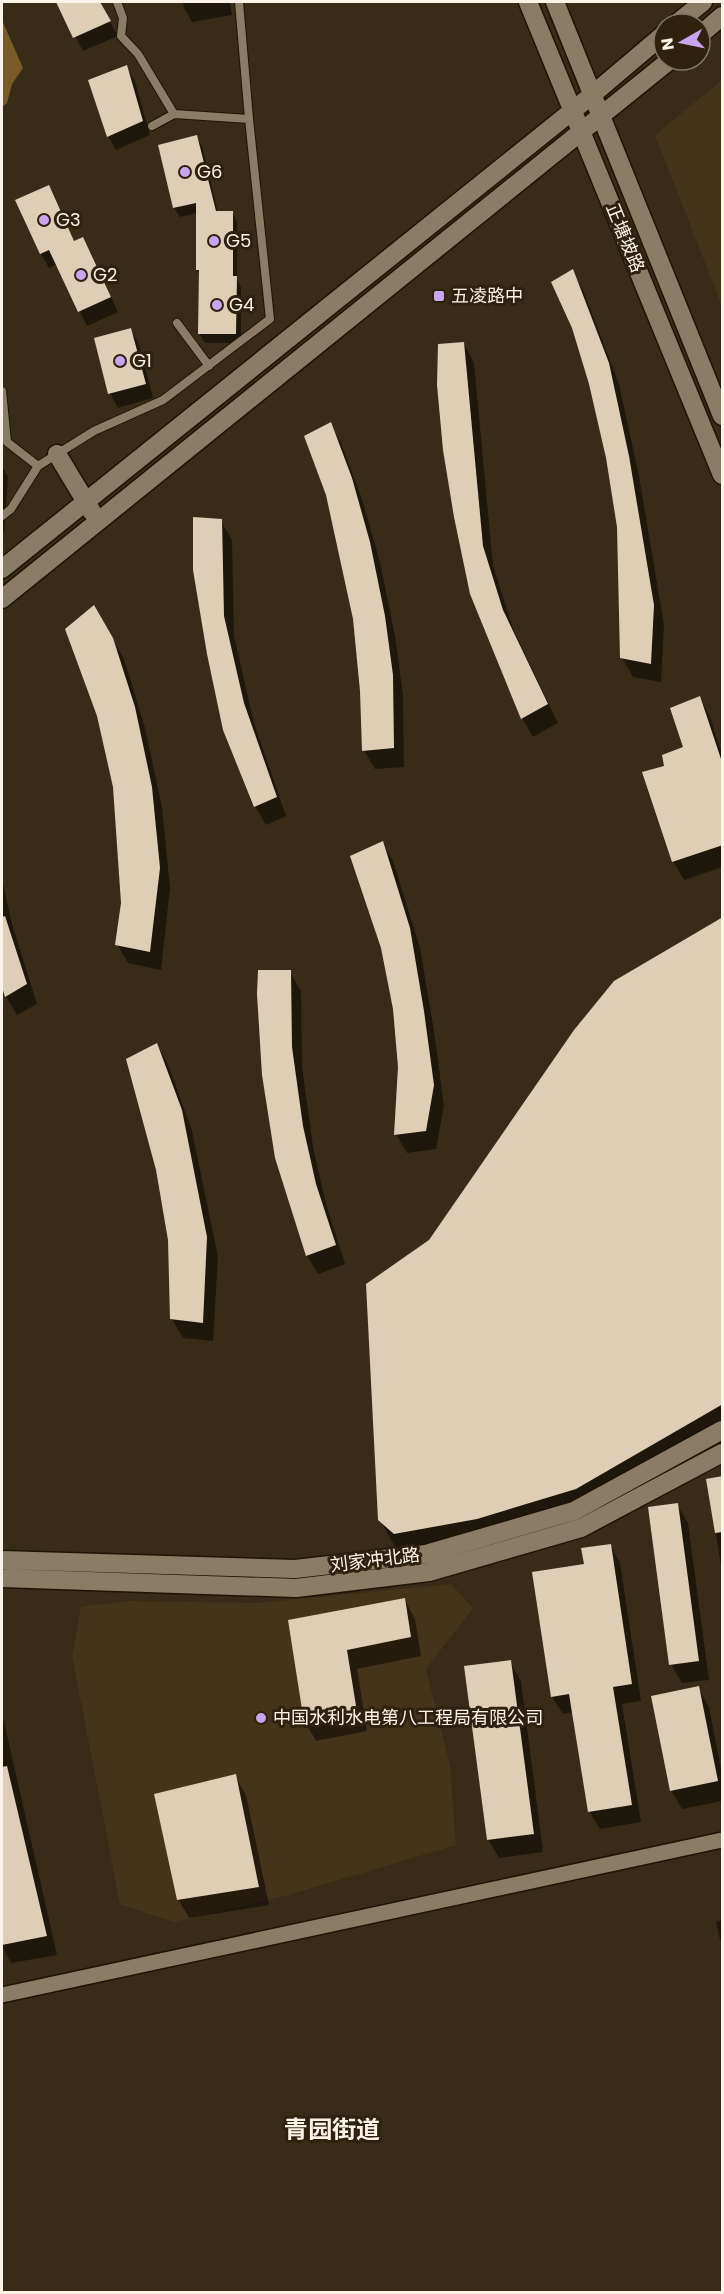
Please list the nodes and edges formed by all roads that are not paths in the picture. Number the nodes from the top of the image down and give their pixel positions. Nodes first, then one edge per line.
1 (117, 2) edge
2 (239, 2) edge
3 (528, 2) edge
4 (555, 2) edge
5 (703, 2) edge
6 (691, 12) edge
7 (652, 44) edge
8 (656, 72) edge
9 (592, 95) junction
10 (573, 110) junction
11 (174, 114) junction
12 (601, 118) junction
13 (249, 119) junction
14 (153, 126) dead end
15 (582, 133) junction
16 (177, 323) dead end
17 (209, 366) junction
18 (2, 391) edge
19 (723, 416) edge
20 (57, 454) junction
21 (38, 466) junction
22 (723, 475) edge
23 (85, 502) junction
24 (2, 516) edge
25 (97, 520) junction
26 (2, 569) edge
27 (2, 599) edge
28 (723, 1430) edge
29 (723, 1453) edge
30 (2, 1560) edge
31 (2, 1578) edge
32 (723, 1840) edge
33 (2, 1995) edge

1 - 11 lane
2 - 13 lane
3 - 10 street, 正塘坡路
4 - 9 street, 正塘坡路
5 - 6 street
7 - 9 street
8 - 12 street
9 - 10 street
9 - 12 street, 正塘坡路
10 - 15 street, 正塘坡路
10 - 23 street
11 - 13 lane
11 - 14 lane
12 - 15 street
12 - 19 street, 正塘坡路
13 - 17 lane
15 - 22 street, 正塘坡路
15 - 25 street
16 - 17 lane
17 - 20 lane
18 - 21 lane
20 - 21 lane
20 - 23 street
21 - 24 lane
23 - 25 street
23 - 26 street
25 - 27 street
28 - 30 street, 刘家冲北路
29 - 31 street, 刘家冲北路
32 - 33 street

